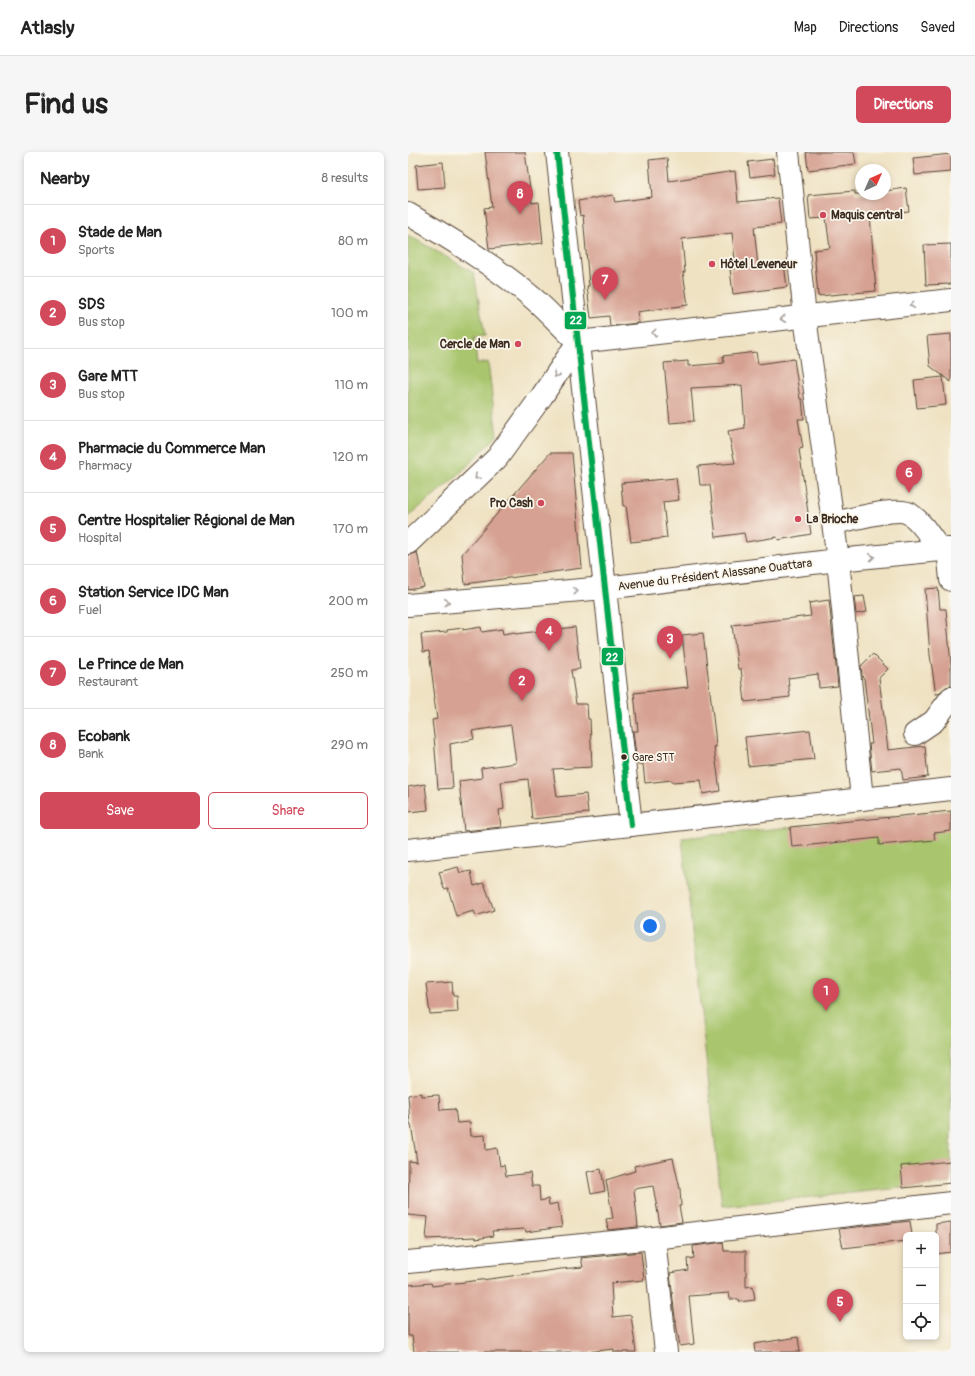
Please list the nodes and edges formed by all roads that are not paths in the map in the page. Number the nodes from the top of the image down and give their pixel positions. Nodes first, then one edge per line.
1 (557, 152) edge
2 (788, 152) edge
3 (408, 214) edge
4 (951, 300) edge
5 (805, 317) junction
6 (578, 342) junction
7 (834, 523) junction
8 (408, 543) edge
9 (946, 549) edge
10 (838, 560) junction
11 (951, 580) edge
12 (605, 588) junction
13 (408, 606) edge
14 (951, 698) edge
15 (916, 734) dead end
16 (951, 789) edge
17 (862, 799) junction
18 (631, 825) junction
19 (408, 850) edge
20 (951, 1203) edge
21 (654, 1238) junction
22 (408, 1262) edge
23 (666, 1352) edge

1 - 6 street
2 - 5 street
3 - 6 street
4 -> 5 street
5 -> 6 street
5 - 7 street
6 -> 8 street
6 - 12 street
7 - 9 street
7 - 10 street
10 -> 9 street, Avenue du Président Alassane Ouattara
9 - 11 street
10 - 12 street, Avenue du Président Alassane Ouattara
10 - 17 street
13 -> 12 street, Avenue du Président Alassane Ouattara
12 - 18 street
14 - 15 street
16 - 17 street
17 - 18 street
18 - 19 street
20 - 21 street
21 - 22 street
21 - 23 street

